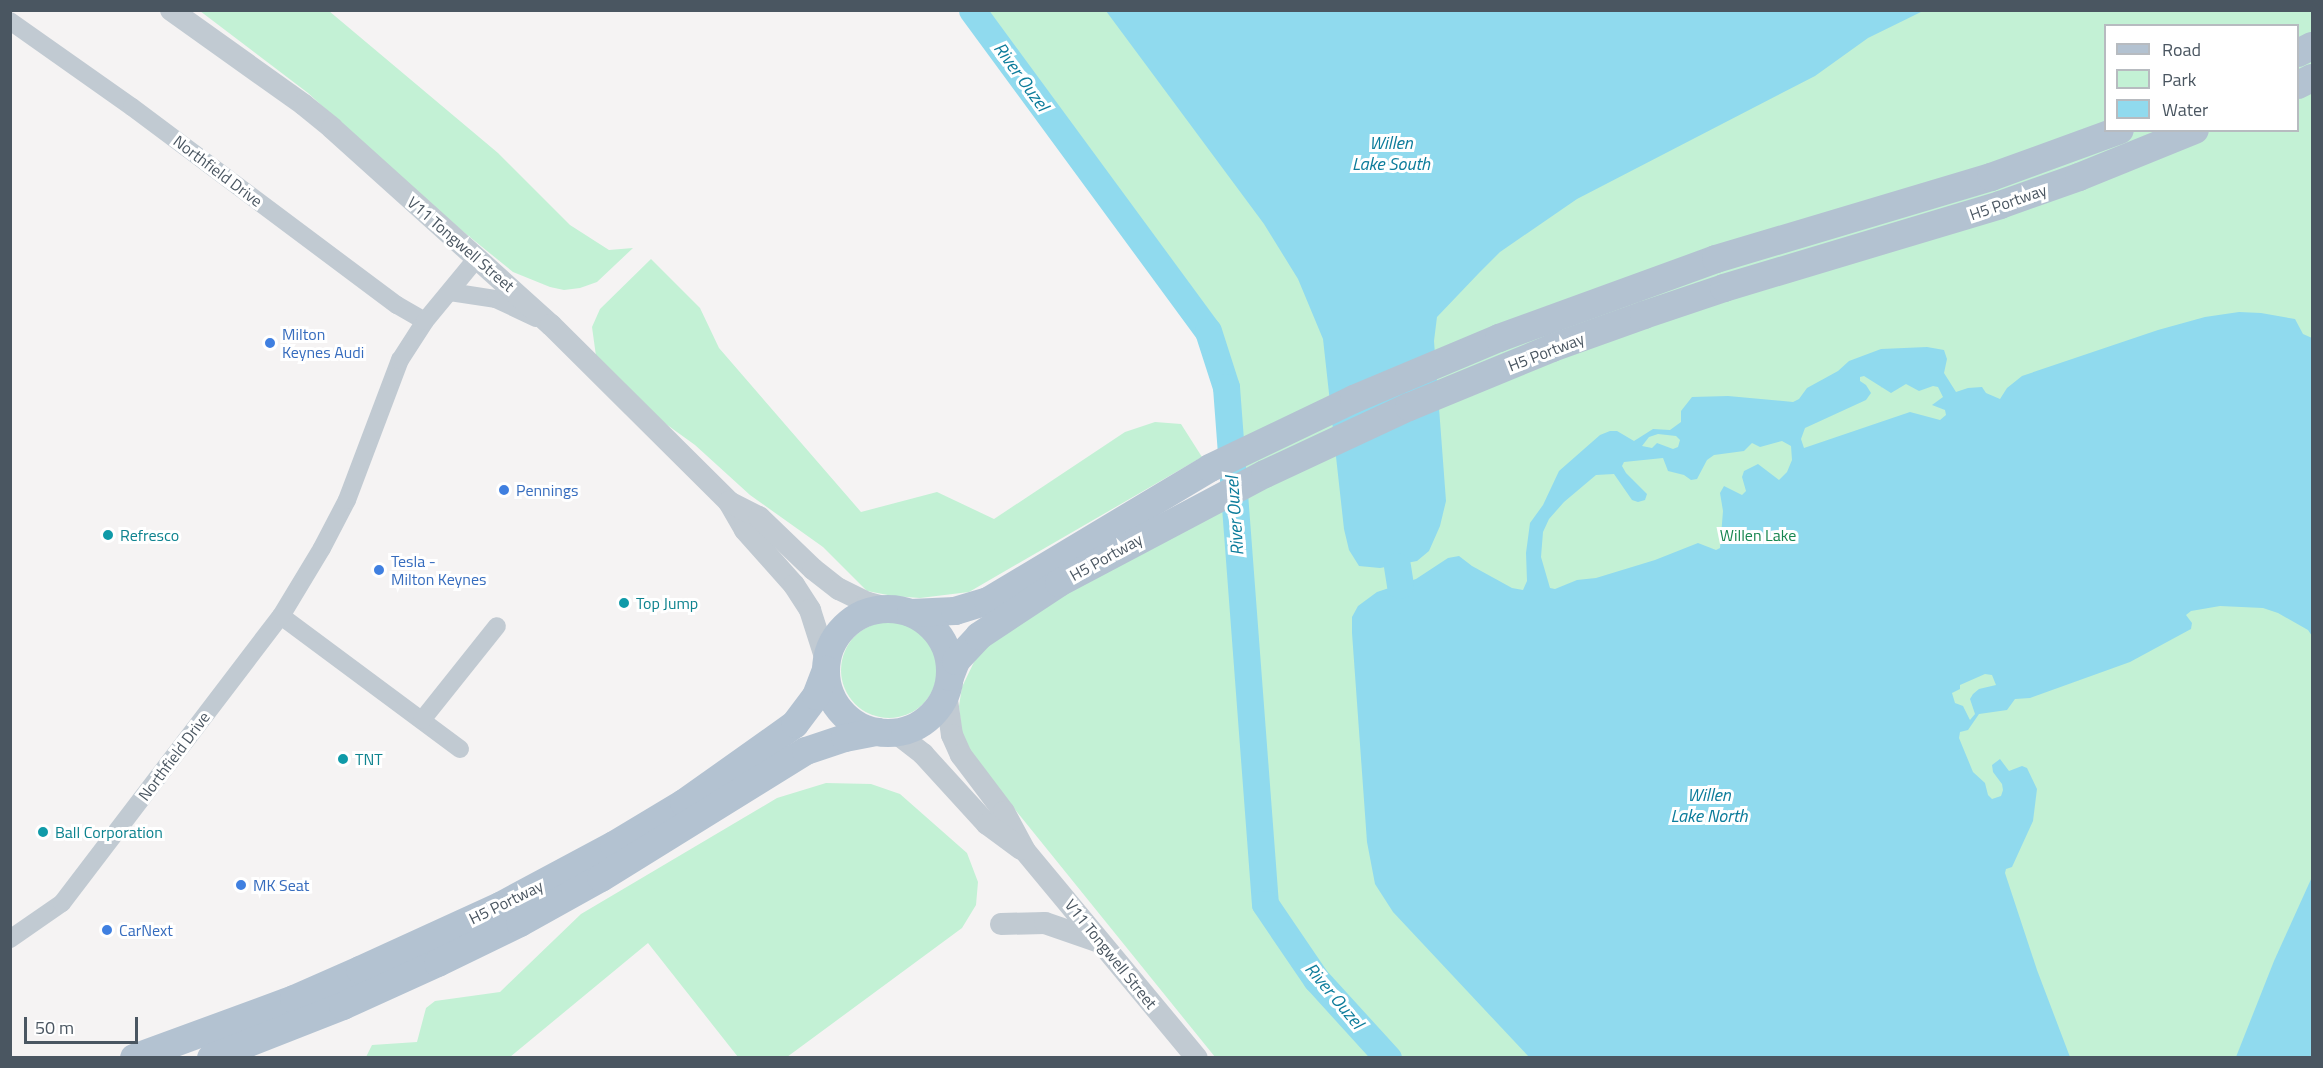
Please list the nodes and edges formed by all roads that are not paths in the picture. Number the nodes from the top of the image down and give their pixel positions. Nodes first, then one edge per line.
1 (171, 10) edge
2 (10, 21) edge
3 (2313, 46) edge
4 (2299, 53) edge
5 (2313, 78) edge
6 (2299, 85) edge
7 (2115, 132) edge
8 (2190, 132) edge
9 (477, 258) junction
10 (450, 292) junction
11 (425, 321) junction
12 (551, 326) junction
13 (729, 502) junction
14 (1027, 590) junction
15 (994, 610) junction
16 (901, 611) junction
17 (281, 616) junction
18 (497, 626) dead end
19 (826, 667) junction
20 (948, 685) junction
21 (422, 720) junction
22 (886, 732) junction
23 (460, 749) dead end
24 (1024, 851) junction
25 (1001, 924) dead end
26 (10, 939) edge
27 (1098, 942) junction
28 (134, 1058) edge
29 (211, 1058) edge
30 (1197, 1058) edge

1 - 9 street, V11 Tongwell Street
2 - 11 street, Northfield Drive
3 - 4 main road
5 - 6 main road
7 - 14 main road, H5 Portway
8 - 14 main road, H5 Portway
9 - 10 street, Northfield Drive
9 - 12 street, V11 Tongwell Street
10 - 11 street, Northfield Drive
10 - 12 street
11 - 17 street, Northfield Drive
12 - 13 street, V11 Tongwell Street
13 - 16 street, V11 Tongwell Street
13 - 19 street, V11 Tongwell Street
14 - 15 main road, H5 Portway
15 - 16 main road, H5 Portway
15 - 20 main road, H5 Portway
16 - 19 main road
16 - 20 main road
17 - 21 street
17 - 26 street, Northfield Drive
18 - 21 street
19 - 22 main road
19 - 28 main road, H5 Portway
20 - 22 main road
20 - 24 street, V11 Tongwell Street
21 - 23 street
22 - 24 street, V11 Tongwell Street
22 - 29 main road, H5 Portway
24 - 27 street, V11 Tongwell Street
25 - 27 street
27 - 30 street, V11 Tongwell Street

